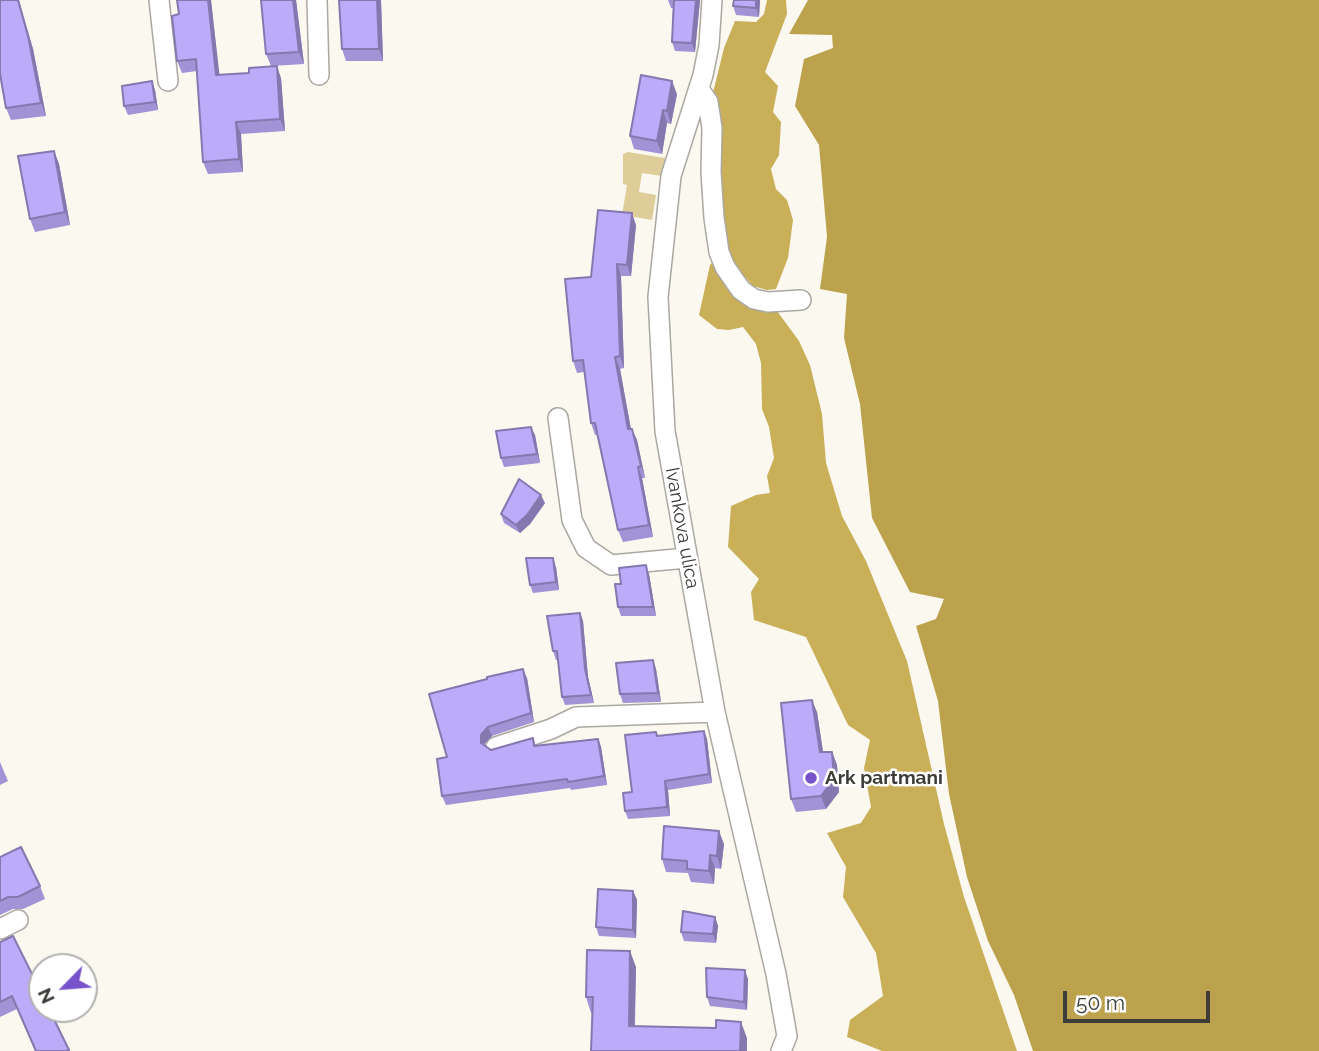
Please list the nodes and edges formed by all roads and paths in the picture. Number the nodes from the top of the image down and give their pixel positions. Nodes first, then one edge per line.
1 (159, 0) edge
2 (317, 0) edge
3 (712, 0) edge
4 (319, 75) dead end
5 (169, 81) dead end
6 (699, 89) junction
7 (801, 300) dead end
8 (558, 418) dead end
9 (687, 558) junction
10 (715, 712) junction
11 (496, 747) edge
12 (18, 920) dead end
13 (0, 929) edge
14 (781, 1051) edge

1 - 5 street
2 - 4 street
3 - 6 street, Ivankova ulica
6 - 7 street
6 - 9 street, Ivankova ulica
8 - 9 street
9 - 10 street, Ivankova ulica
10 - 11 street
10 - 14 street, Ivankova ulica
12 - 13 street

